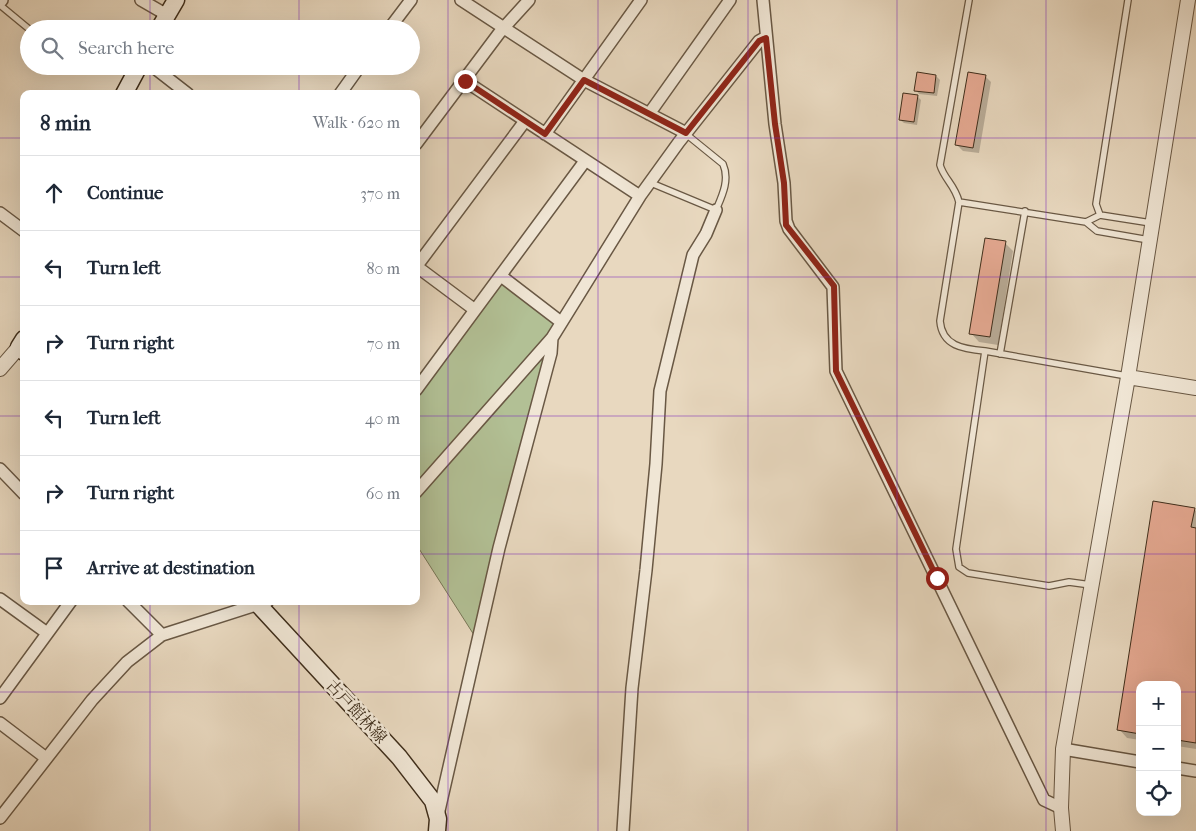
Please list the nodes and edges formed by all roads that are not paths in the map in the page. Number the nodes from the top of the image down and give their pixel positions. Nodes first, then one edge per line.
1 (141, 0) edge
2 (176, 0) edge
3 (411, 0) edge
4 (461, 0) edge
5 (529, 0) edge
6 (641, 0) edge
7 (730, 0) edge
8 (763, 0) edge
9 (969, 0) edge
10 (1128, 0) edge
11 (1188, 0) edge
12 (1, 2) edge
13 (20, 20) edge
14 (161, 20) edge
15 (164, 20) edge
16 (396, 20) edge
17 (504, 28) junction
18 (766, 38) junction
19 (134, 75) edge
20 (164, 75) edge
21 (354, 75) edge
22 (584, 80) junction
23 (465, 81) junction
24 (126, 90) edge
25 (183, 90) edge
26 (343, 90) edge
27 (649, 114) junction
28 (525, 121) junction
29 (686, 133) junction
30 (545, 134) junction
31 (420, 139) edge
32 (585, 161) junction
33 (651, 182) junction
34 (640, 196) junction
35 (960, 202) junction
36 (716, 210) junction
37 (1025, 211) junction
38 (0, 212) edge
39 (1100, 214) junction
40 (1086, 222) junction
41 (1152, 223) junction
42 (20, 227) edge
43 (1149, 240) junction
44 (420, 262) edge
45 (420, 270) edge
46 (501, 276) junction
47 (475, 310) junction
48 (561, 322) junction
49 (552, 338) junction
50 (20, 348) edge
51 (985, 352) junction
52 (1000, 354) junction
53 (0, 369) edge
54 (1128, 377) junction
55 (420, 385) edge
56 (1196, 388) edge
57 (0, 469) edge
58 (420, 487) edge
59 (20, 490) edge
60 (1091, 585) junction
61 (0, 598) edge
62 (68, 605) edge
63 (132, 605) edge
64 (255, 605) edge
65 (263, 605) edge
66 (47, 633) junction
67 (162, 635) junction
68 (0, 698) edge
69 (0, 723) edge
70 (1063, 749) junction
71 (46, 758) junction
72 (1136, 761) edge
73 (1181, 769) edge
74 (1196, 771) edge
75 (1061, 808) junction
76 (0, 818) edge
77 (437, 825) edge
78 (623, 831) edge
79 (1063, 831) edge

1 - 14 street
2 - 15 main road
3 - 16 street
4 - 17 street
5 - 17 street
6 - 22 street
7 - 27 street
8 - 18 street
9 - 35 lane
10 - 39 lane
11 - 41 street
12 - 13 lane
17 - 22 street
17 - 23 street
18 - 29 street
18 - 75 street
19 - 24 main road
20 - 25 street
21 - 26 street
22 - 27 street
22 - 30 street
23 - 28 street
23 - 31 street
27 - 29 street
28 - 30 street
28 - 44 street
29 - 33 street
29 - 36 lane
30 - 32 street
32 - 34 street
32 - 46 street
33 - 34 street
33 - 36 lane
34 - 48 street
35 - 37 lane
35 - 51 lane
36 - 78 street
37 - 40 lane
37 - 52 lane
38 - 42 street
39 - 40 lane
39 - 41 lane
40 - 43 lane
41 - 43 street
43 - 54 street
45 - 47 street
46 - 47 street
46 - 48 street
47 - 55 street
48 - 49 street
49 - 58 street
49 - 77 street
50 - 53 street
51 - 52 lane
51 - 60 lane
52 - 54 lane
54 - 56 street
54 - 60 street
57 - 59 street
60 - 70 street
61 - 66 street
62 - 66 street
63 - 67 street
64 - 67 street
65 - 77 main road, 古戸館林線
66 - 68 street
67 - 71 street
69 - 71 street
70 - 72 street
70 - 75 street
71 - 76 street
73 - 74 street
75 - 79 street

